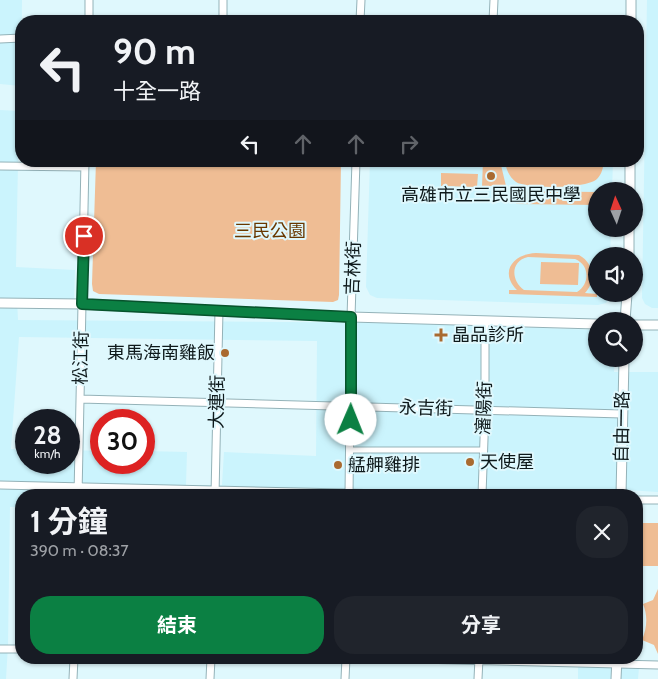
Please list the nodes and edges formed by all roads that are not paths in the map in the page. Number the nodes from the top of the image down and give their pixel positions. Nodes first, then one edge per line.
1 (89, 0) edge
2 (223, 0) edge
3 (360, 0) edge
4 (494, 0) edge
5 (631, 0) edge
6 (89, 15) edge
7 (223, 15) edge
8 (360, 15) edge
9 (493, 15) edge
10 (631, 15) edge
11 (0, 38) edge
12 (15, 38) edge
13 (0, 166) edge
14 (15, 166) edge
15 (85, 167) edge
16 (356, 167) edge
17 (630, 167) edge
18 (630, 182) edge
19 (0, 303) edge
20 (82, 304) junction
21 (219, 310) junction
22 (351, 317) junction
23 (485, 321) junction
24 (588, 324) edge
25 (643, 325) edge
26 (658, 325) edge
27 (624, 367) edge
28 (80, 398) junction
29 (217, 402) junction
30 (352, 405) junction
31 (485, 410) junction
32 (622, 414) junction
33 (350, 450) junction
34 (482, 450) junction
35 (0, 484) edge
36 (78, 486) junction
37 (146, 489) edge
38 (215, 489) edge
39 (350, 489) edge
40 (482, 489) edge
41 (621, 489) edge
42 (643, 500) edge
43 (658, 500) edge
44 (0, 649) edge
45 (15, 649) edge
46 (643, 663) edge
47 (74, 664) edge
48 (211, 664) edge
49 (346, 664) edge
50 (479, 664) edge
51 (617, 664) edge
52 (658, 665) edge
53 (73, 679) edge
54 (210, 679) edge
55 (345, 679) edge
56 (478, 679) edge
57 (616, 679) edge

1 - 6 street
2 - 7 street
3 - 8 street
4 - 9 street
5 - 10 street
11 - 12 street
13 - 14 street
15 - 20 street, 松江街
16 - 22 street, 吉林街
17 - 18 street
19 - 20 street
20 - 21 street
20 - 28 street, 松江街
21 - 22 street
21 - 29 street, 大連街
22 - 23 street
22 - 30 street, 吉林街
23 - 24 street
23 - 31 street, 瀋陽街
25 - 26 street
27 - 32 street, 自由一路
28 - 29 street, 永吉街
28 - 36 street, 松江街
29 - 30 street, 永吉街
29 - 38 street, 大連街
30 - 31 street, 永吉街
30 - 33 street, 吉林街
31 - 32 street, 永吉街
31 - 34 street, 瀋陽街
32 - 41 street, 自由一路
33 - 34 street
33 - 39 street, 吉林街
34 - 40 street, 瀋陽街
35 - 36 street
36 - 37 street
42 - 43 street
44 - 45 street
46 - 52 street
47 - 53 street
48 - 54 street
49 - 55 street
50 - 56 street
51 - 57 street

